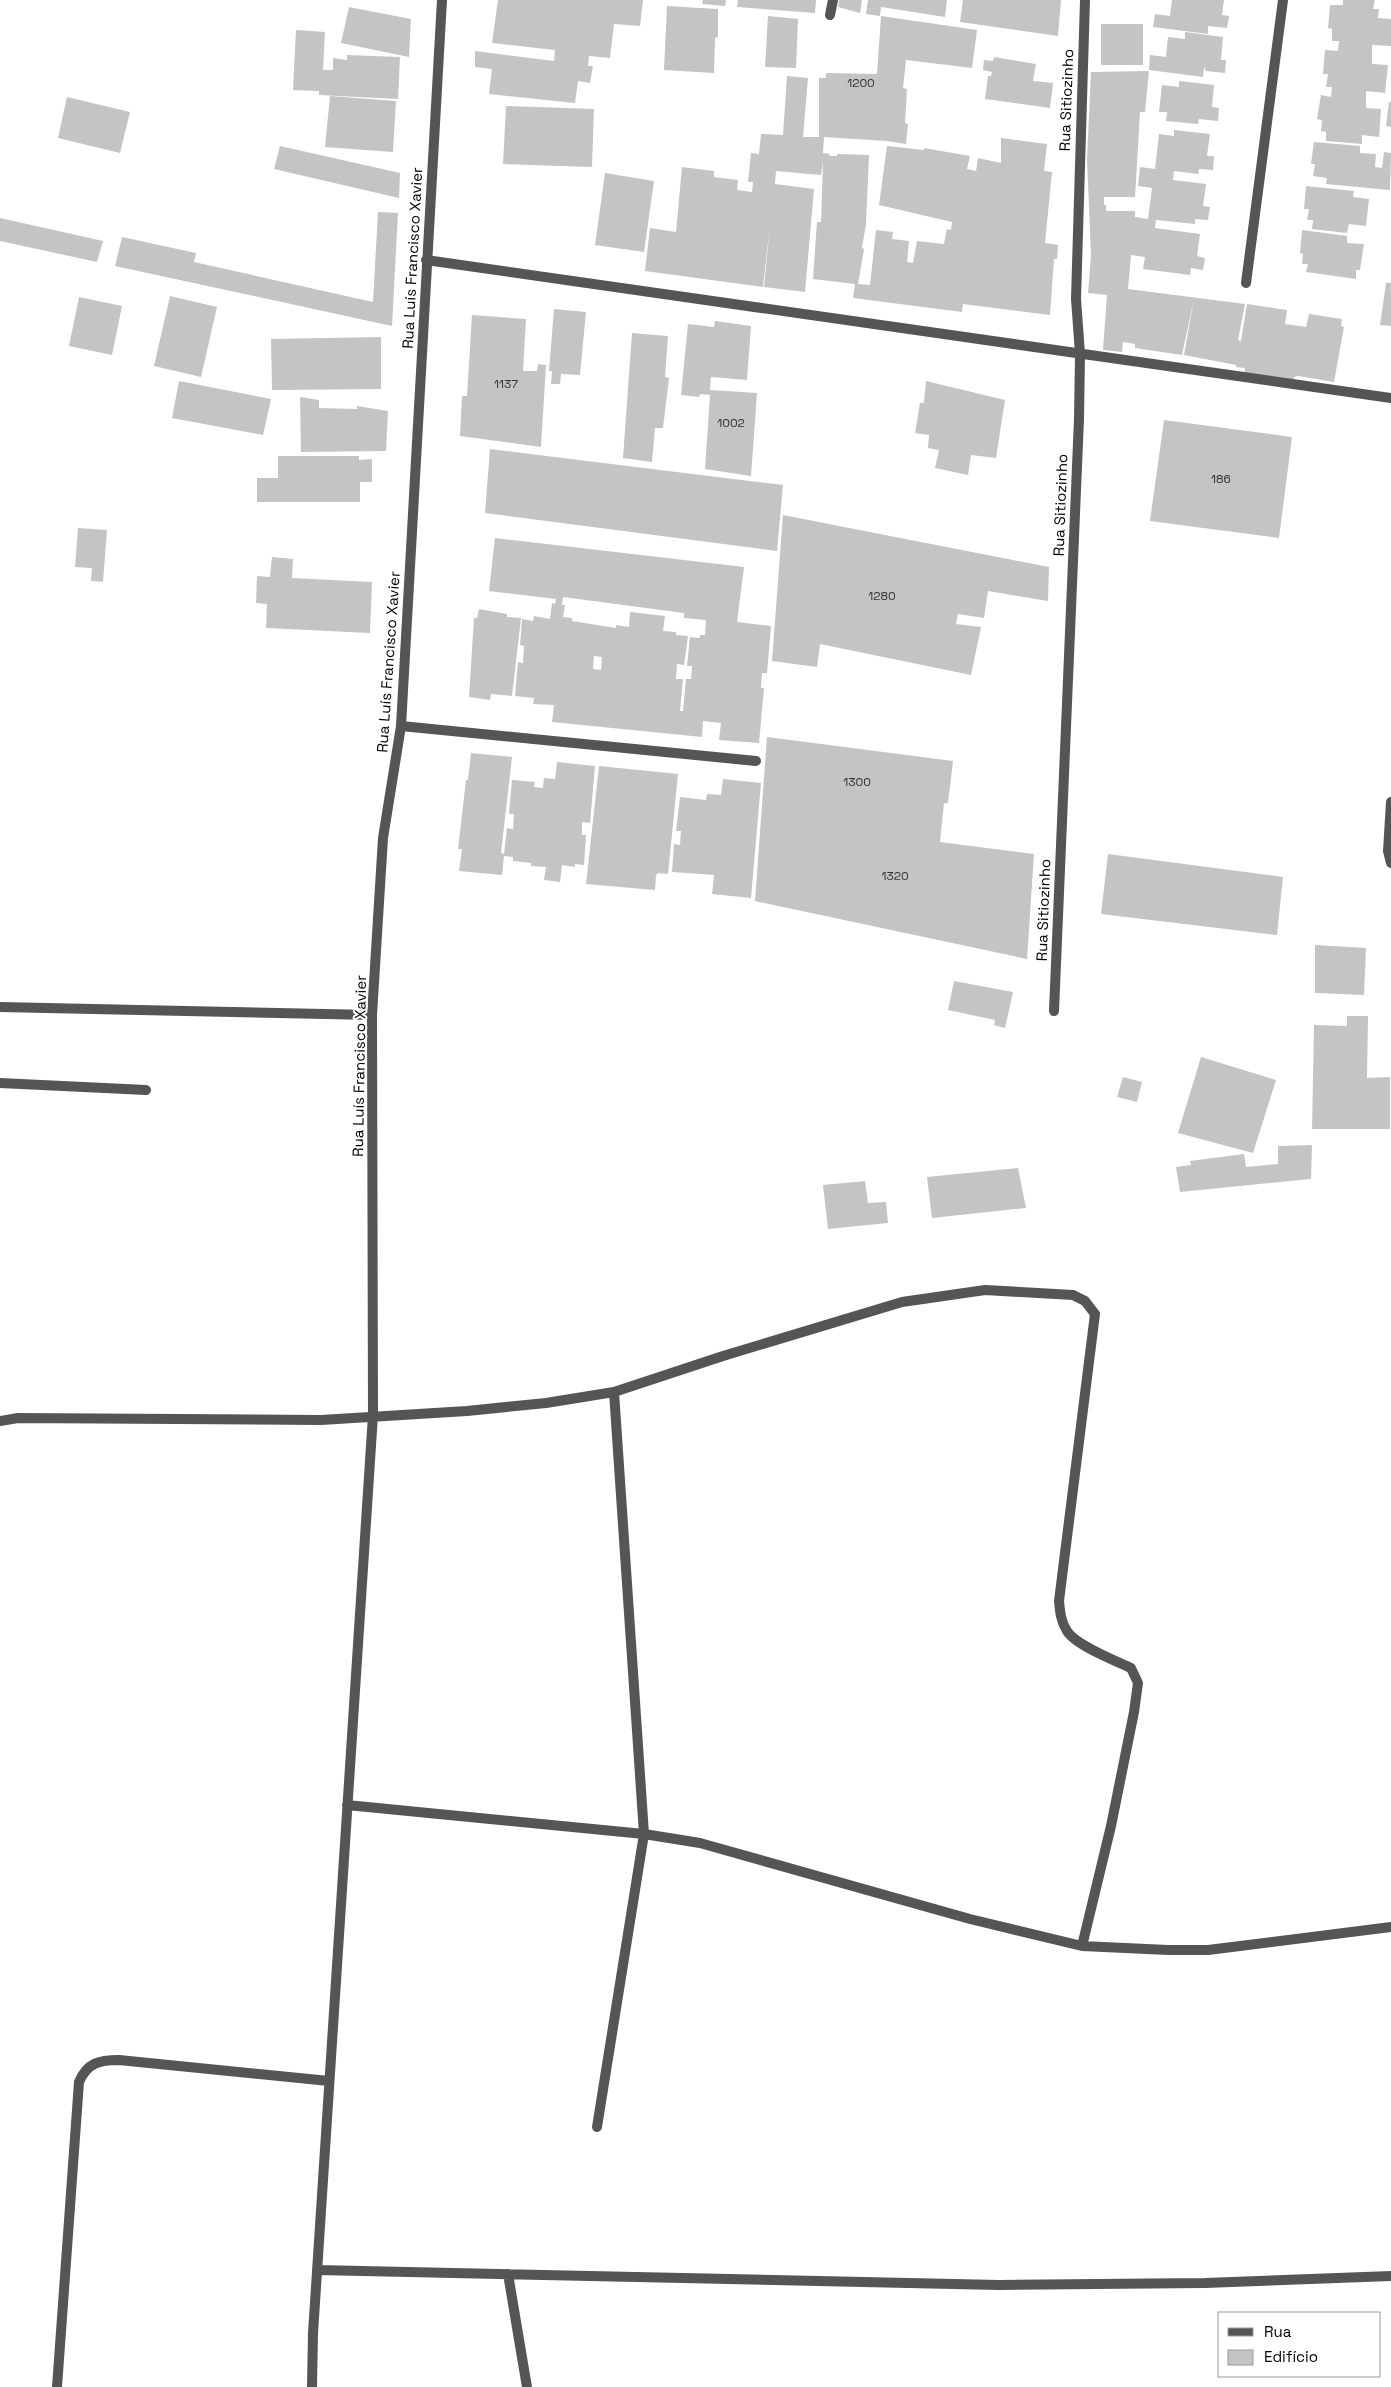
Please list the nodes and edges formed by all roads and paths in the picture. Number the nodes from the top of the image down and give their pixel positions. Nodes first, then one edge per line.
1 (442, 0) edge
2 (833, 0) edge
3 (1085, 0) edge
4 (1284, 0) edge
5 (830, 15) dead end
6 (426, 260) junction
7 (1246, 283) dead end
8 (1080, 354) junction
9 (1391, 398) edge
10 (401, 726) junction
11 (756, 762) dead end
12 (1391, 802) edge
13 (1391, 863) edge
14 (0, 1007) edge
15 (1054, 1011) dead end
16 (372, 1015) junction
17 (0, 1083) edge
18 (146, 1090) dead end
19 (614, 1392) junction
20 (373, 1415) junction
21 (0, 1421) edge
22 (347, 1805) junction
23 (644, 1834) junction
24 (1391, 1927) edge
25 (1082, 1946) junction
26 (329, 2081) junction
27 (597, 2127) dead end
28 (317, 2270) junction
29 (508, 2274) junction
30 (1391, 2276) edge
31 (57, 2387) edge
32 (312, 2387) edge
33 (527, 2387) edge

1 - 6 street, Rua Luís Francisco Xavier
2 - 5 street
3 - 8 street, Rua Sitiozinho
4 - 7 street
6 - 8 street
6 - 10 street, Rua Luís Francisco Xavier
8 - 9 street
8 - 15 street, Rua Sitiozinho
10 - 11 street
10 - 16 street, Rua Luís Francisco Xavier
12 - 13 street
14 - 16 street
16 - 20 street, Rua Luís Francisco Xavier
17 - 18 street
19 - 20 street
19 - 23 street
19 - 25 street
20 - 21 street
20 - 22 street, Rua Luís Francisco Xavier
22 - 23 street
22 - 26 street, Rua Luís Francisco Xavier
23 - 25 street
23 - 27 street
24 - 25 street
26 - 28 street, Rua Luís Francisco Xavier
26 - 31 street
28 - 29 street
28 - 32 street, Rua Luís Francisco Xavier
29 - 30 street
29 - 33 street

